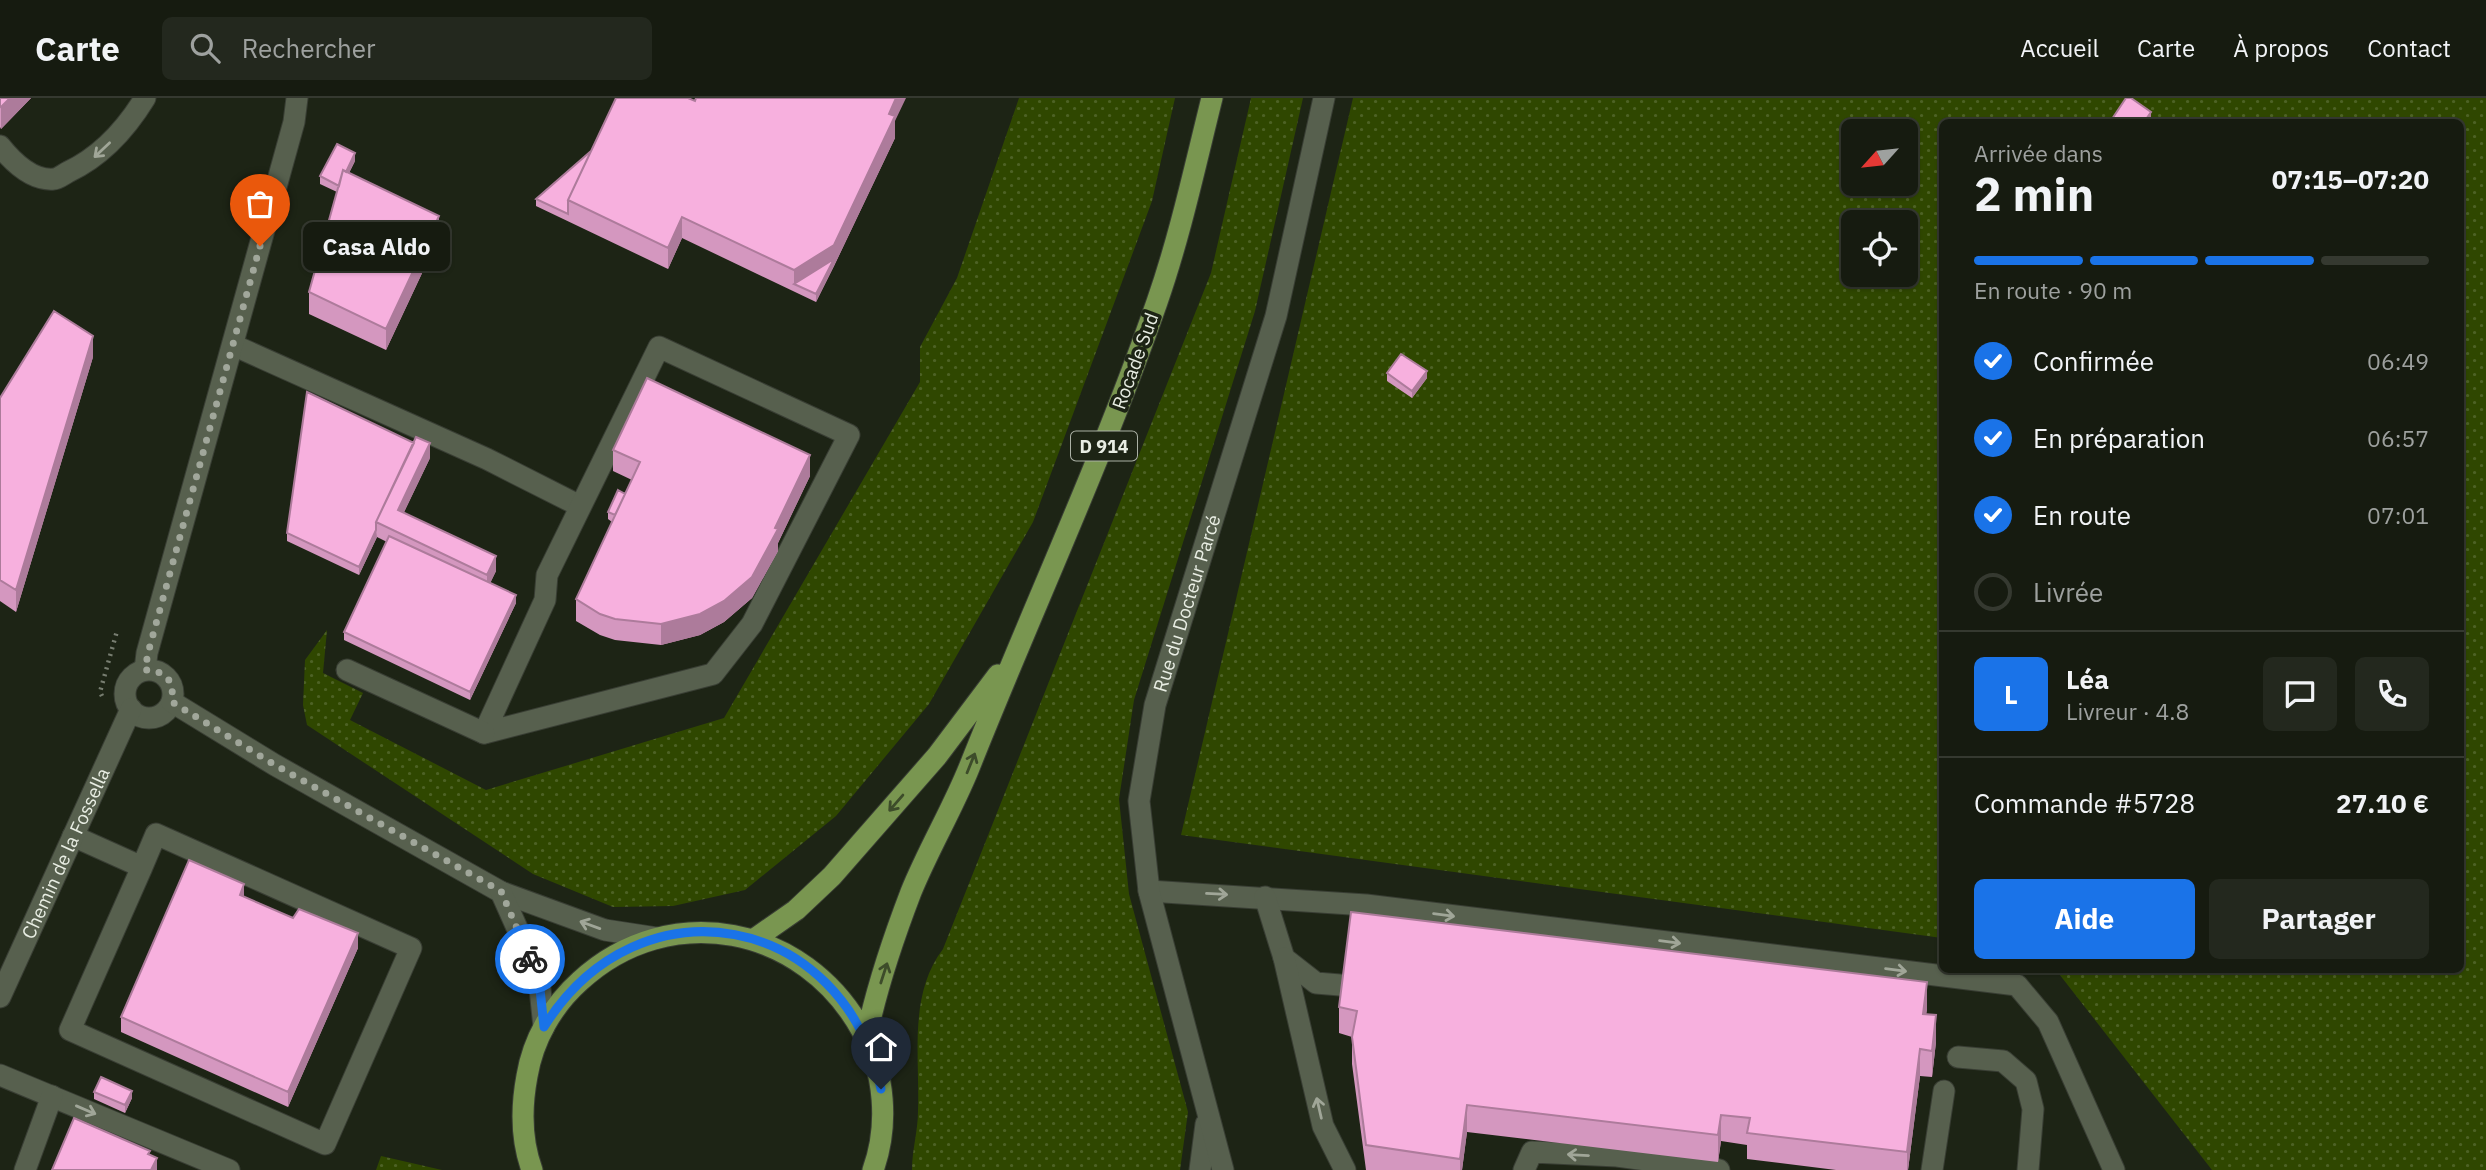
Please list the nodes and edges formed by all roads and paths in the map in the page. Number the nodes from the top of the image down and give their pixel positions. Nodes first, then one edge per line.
1 (145, 98) edge
2 (297, 98) edge
3 (1212, 98) edge
4 (1324, 98) edge
5 (0, 146) edge
6 (233, 345) junction
7 (580, 506) junction
8 (1014, 653) junction
9 (145, 670) junction
10 (347, 670) dead end
11 (172, 702) junction
12 (131, 709) junction
13 (484, 733) junction
14 (73, 836) junction
15 (142, 867) junction
16 (501, 891) junction
17 (1149, 891) junction
18 (1265, 897) junction
19 (657, 938) junction
20 (752, 940) junction
21 (1284, 958) junction
22 (1340, 985) edge
23 (0, 997) edge
24 (544, 1027) junction
25 (866, 1039) junction
26 (1958, 1057) dead end
27 (0, 1074) edge
28 (1944, 1091) dead end
29 (52, 1096) junction
30 (1207, 1115) junction
31 (1616, 1163) edge
32 (875, 1169) edge
33 (2113, 1169) edge
34 (25, 1170) edge
35 (229, 1170) edge
36 (533, 1170) edge
37 (1200, 1170) edge
38 (1223, 1170) edge
39 (1345, 1170) edge
40 (1524, 1170) edge
41 (1710, 1170) edge
42 (1932, 1170) edge
43 (2028, 1170) edge

1 -> 5 street
2 - 6 street
3 - 8 main road, Rocade Sud / D 914
4 - 17 street, Rue du Docteur Parcé
6 - 7 street
6 - 9 street
7 - 13 street
7 - 13 street
8 -> 20 main road, D 914
25 -> 8 main road, D 914
9 - 11 street
9 - 12 street
10 - 13 street
11 - 12 street
11 - 16 street
12 - 14 street, Chemin de la Fossella
14 - 15 street
14 - 23 street, Chemin de la Fossella
15 - 15 street
19 -> 16 street
16 - 24 street
17 -> 18 street
17 - 30 street, Rue du Docteur Parcé
18 - 21 street
18 -> 33 street
19 - 20 main road
19 - 24 main road
20 - 25 main road
21 - 22 street
39 -> 21 street
24 - 36 main road
25 - 32 main road
26 - 43 street
27 - 29 street
28 - 42 street
29 - 34 street
29 -> 35 street
30 - 37 street, Rue du Docteur Parcé
30 - 38 street, Rue du Docteur Parcé
31 -> 40 street
31 - 41 street

